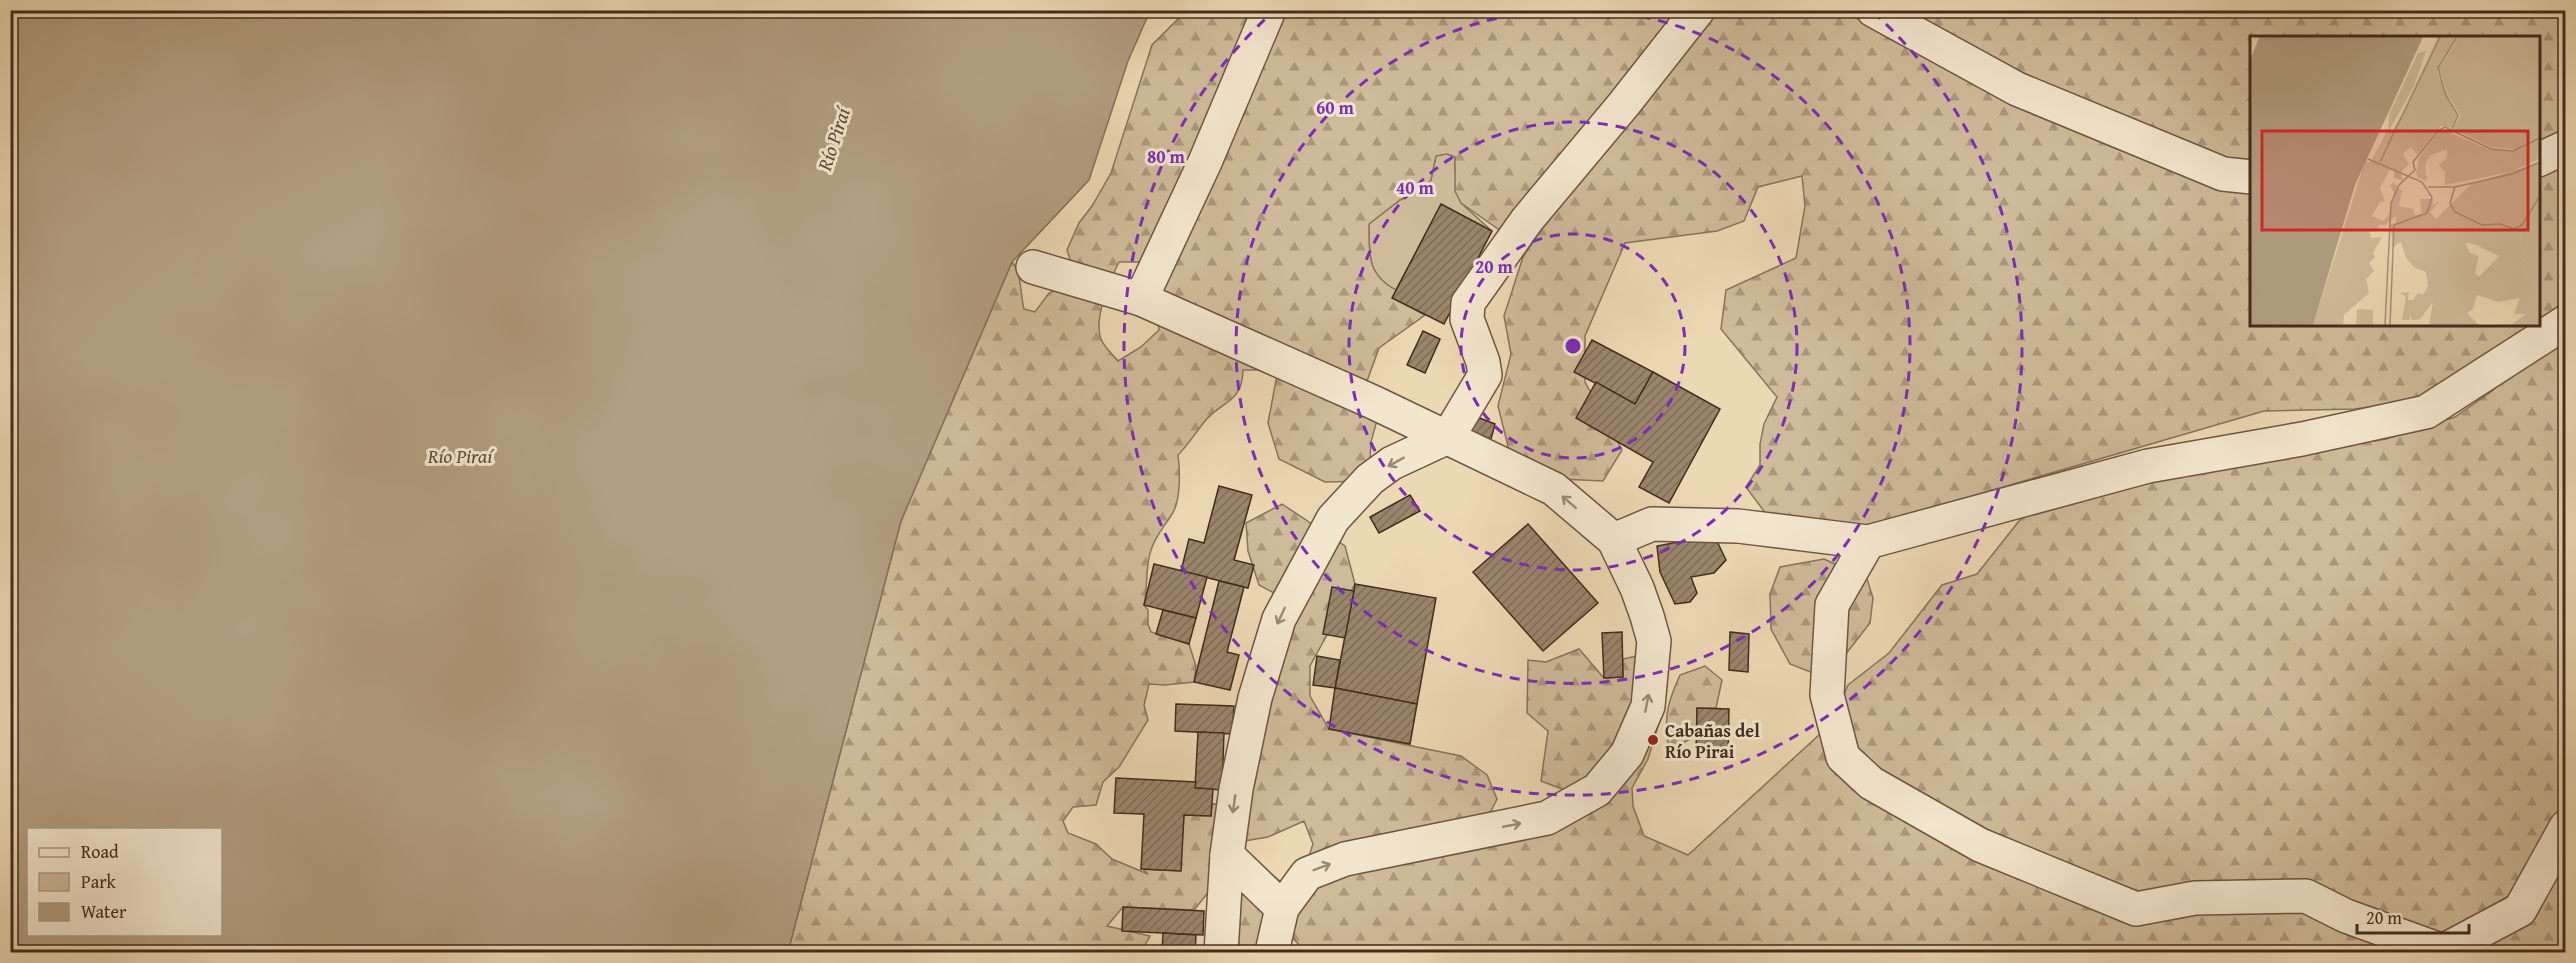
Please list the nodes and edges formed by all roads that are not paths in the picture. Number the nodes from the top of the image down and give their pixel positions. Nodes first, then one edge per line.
1 (1269, 10) edge
2 (1698, 10) edge
3 (1873, 10) edge
4 (2565, 147) edge
5 (2540, 159) edge
6 (2250, 177) edge
7 (1033, 267) dead end
8 (1141, 299) junction
9 (2565, 322) edge
10 (1448, 437) junction
11 (1614, 540) junction
12 (1868, 542) junction
13 (2565, 827) edge
14 (1227, 855) junction
15 (1282, 908) junction
16 (1221, 952) edge
17 (1272, 952) edge

1 - 8 street
2 - 10 street
3 - 6 street
4 - 5 street
7 - 8 street
8 - 10 street
9 - 12 street
11 -> 10 street
10 -> 14 street
11 - 12 street
15 -> 11 street
12 - 13 street
14 - 15 street
14 - 16 street
15 - 17 street

